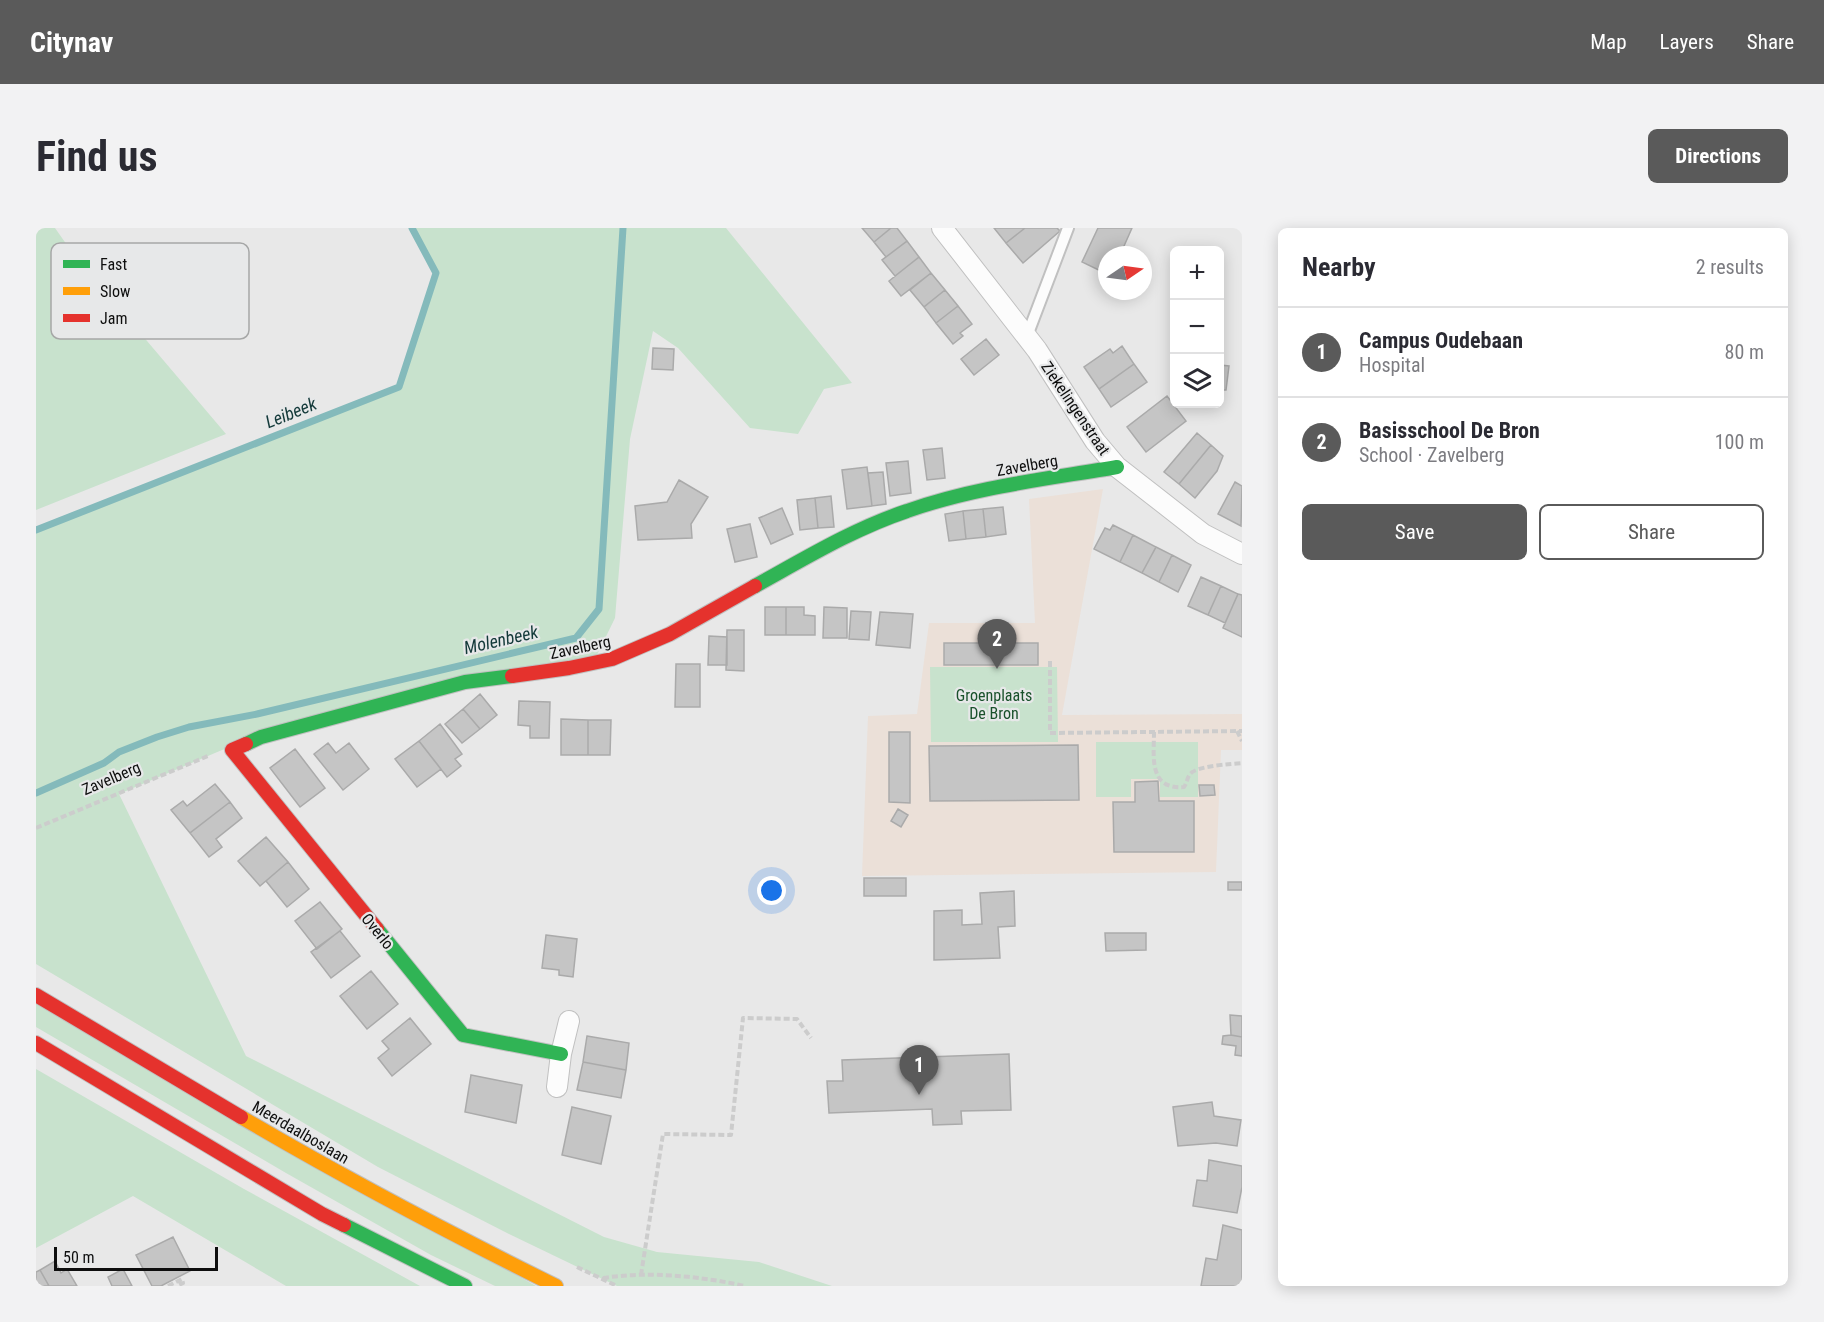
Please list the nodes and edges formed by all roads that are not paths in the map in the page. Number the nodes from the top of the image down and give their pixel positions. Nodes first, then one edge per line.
1 (942, 228) edge
2 (1068, 228) edge
3 (1027, 336) junction
4 (1117, 467) junction
5 (1242, 554) edge
6 (232, 750) joint
7 (36, 995) edge
8 (569, 1022) dead end
9 (36, 1043) edge
10 (561, 1054) junction
11 (557, 1087) dead end
12 (465, 1286) edge
13 (556, 1286) edge

1 - 3 street, Ziekelingenstraat
2 - 3 lane
3 - 4 street, Ziekelingenstraat
4 - 5 street, Ziekelingenstraat
4 - 6 main road, Zavelberg
6 - 10 main road, Overlo
7 - 13 main road, Meerdaalboslaan
8 - 10 street
9 - 12 main road
10 - 11 street

